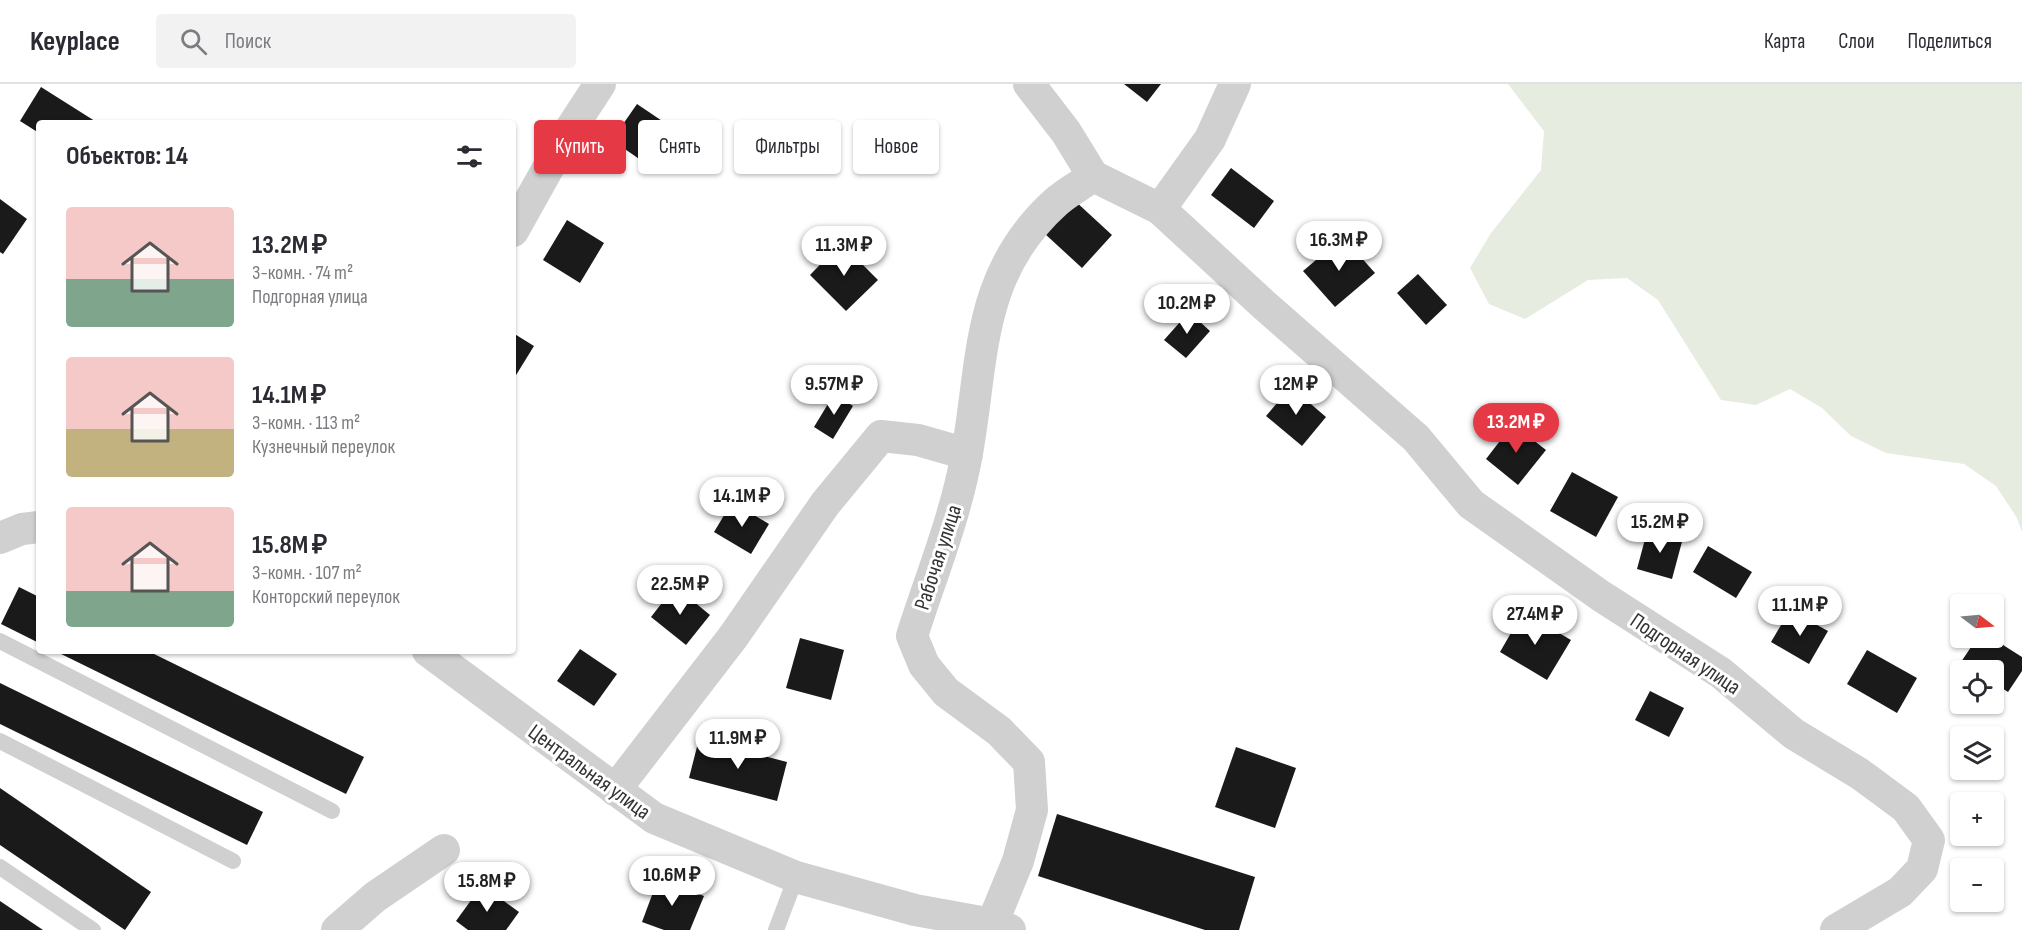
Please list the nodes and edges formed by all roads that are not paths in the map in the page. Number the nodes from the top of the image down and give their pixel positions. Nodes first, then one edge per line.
1 (600, 84) edge
2 (1029, 84) edge
3 (1235, 84) edge
4 (1093, 176) junction
5 (1160, 209) junction
6 (516, 226) edge
7 (967, 454) junction
8 (36, 527) edge
9 (0, 538) edge
10 (0, 641) edge
11 (432, 654) edge
12 (0, 741) edge
13 (615, 790) junction
14 (332, 811) dead end
15 (444, 850) dead end
16 (233, 861) dead end
17 (0, 867) edge
18 (796, 877) junction
19 (1001, 927) edge
20 (93, 930) edge
21 (338, 930) edge
22 (776, 930) edge
23 (1836, 930) edge

1 - 6 street
2 - 4 street
3 - 5 street
4 - 5 street, Подгорная улица
4 - 7 street, Рабочая улица
5 - 23 street, Подгорная улица
7 - 13 street
7 - 19 street, Рабочая улица
8 - 9 street
10 - 14 lane
11 - 13 street, Центральная улица
12 - 16 lane
13 - 18 street, Центральная улица
15 - 21 street
17 - 20 lane
18 - 19 street, Центральная улица
18 - 22 lane

